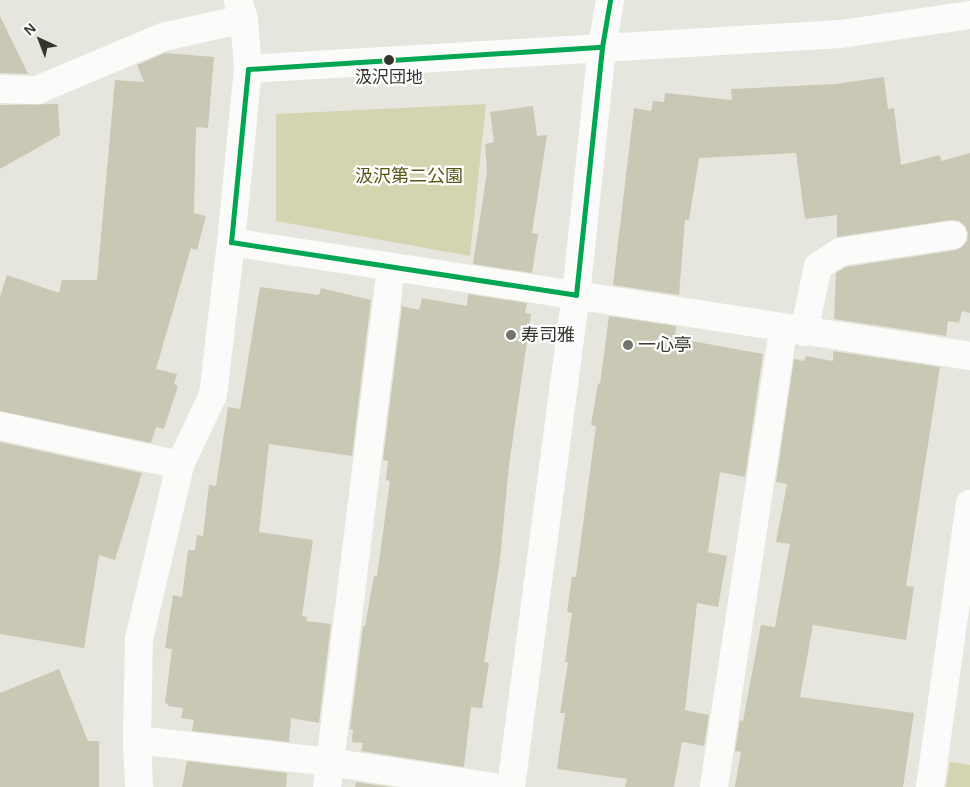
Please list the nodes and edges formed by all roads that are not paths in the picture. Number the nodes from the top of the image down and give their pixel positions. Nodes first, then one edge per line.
1 (610, 0) edge
2 (241, 9) edge
3 (970, 15) edge
4 (602, 47) junction
5 (248, 69) junction
6 (0, 88) edge
7 (953, 235) dead end
8 (231, 242) junction
9 (391, 267) junction
10 (576, 295) junction
11 (794, 330) junction
12 (970, 356) edge
13 (0, 426) edge
14 (180, 465) junction
15 (970, 504) edge
16 (137, 740) junction
17 (328, 775) edge
18 (139, 787) edge
19 (494, 787) edge
20 (510, 787) edge
21 (714, 787) edge
22 (930, 787) edge

1 - 4 street
2 - 5 street
2 - 6 street
3 - 4 street
4 - 5 street
4 - 10 street
5 - 8 street
7 - 11 street
8 - 9 street
8 - 14 street
9 - 10 street
9 - 17 street
10 - 11 street
10 - 20 street
11 - 12 street
11 - 21 street
13 - 14 street
14 - 16 street
15 - 22 street
16 - 17 street
16 - 18 street
17 - 19 street

